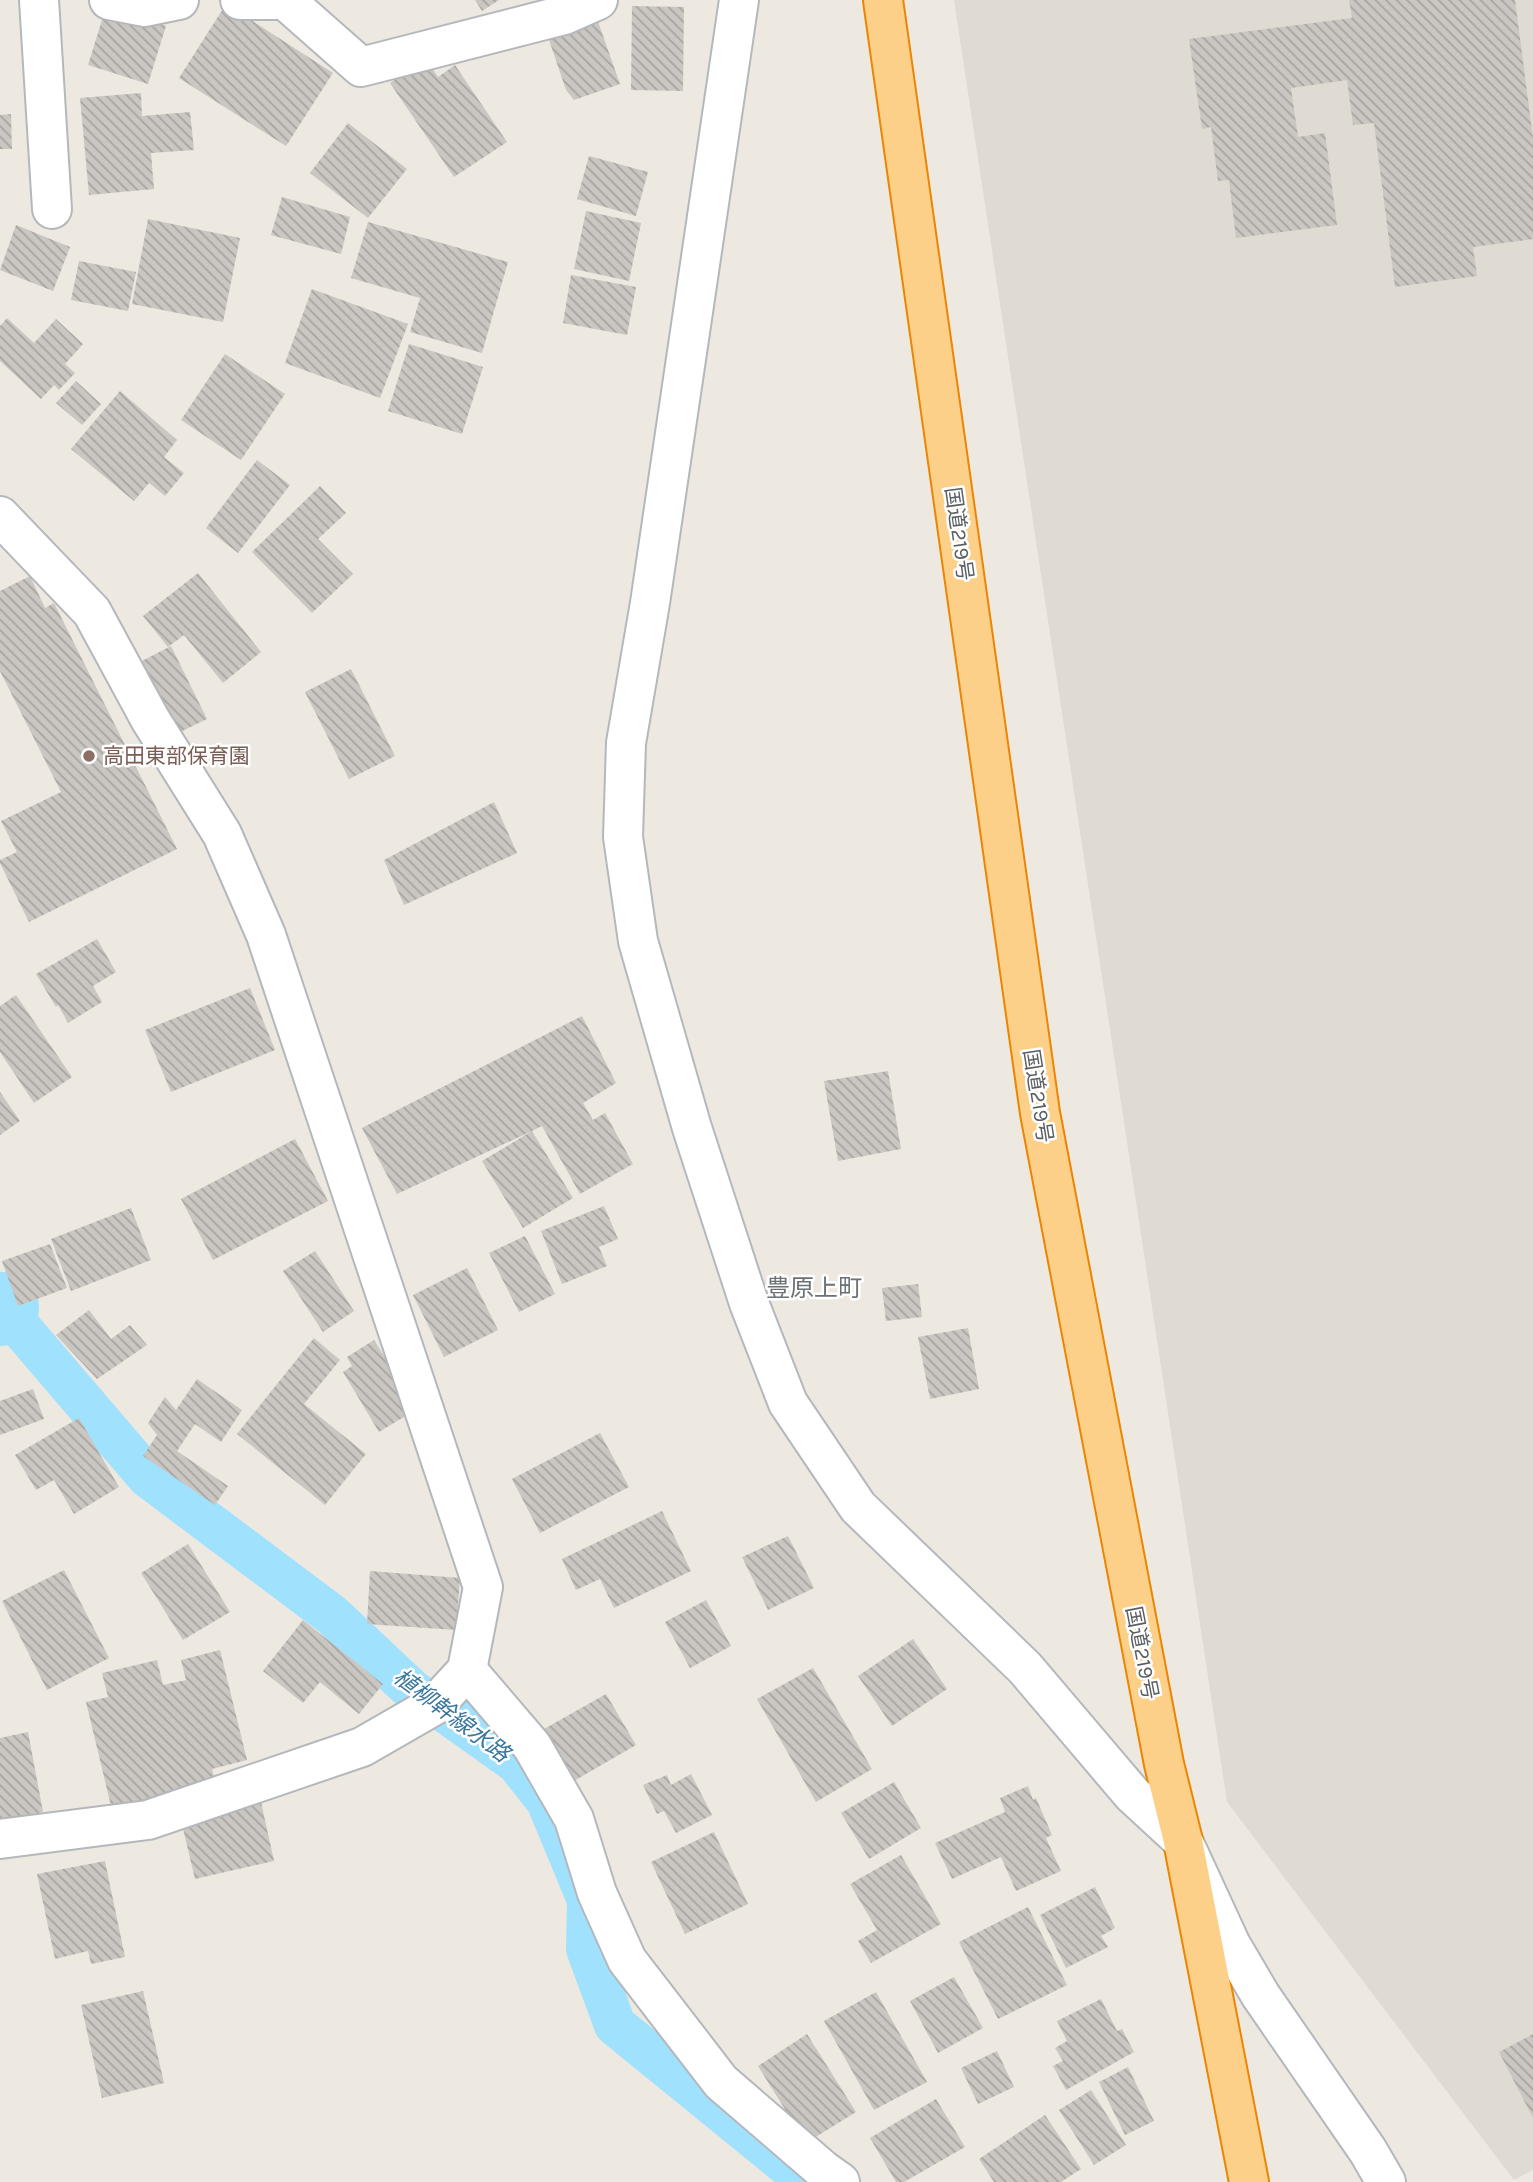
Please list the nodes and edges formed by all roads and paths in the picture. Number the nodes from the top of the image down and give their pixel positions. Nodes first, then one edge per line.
1 (39, 0) edge
2 (109, 0) edge
3 (179, 0) edge
4 (240, 0) edge
5 (275, 0) edge
6 (285, 0) edge
7 (598, 0) edge
8 (739, 0) edge
9 (883, 0) edge
10 (52, 209) dead end
11 (0, 516) edge
12 (467, 1670) junction
13 (0, 1839) edge
14 (1183, 1841) junction
15 (840, 2182) edge
16 (1249, 2182) edge
17 (1386, 2182) edge

1 - 10 street
2 - 3 street
4 - 5 street
6 - 7 street
8 - 14 street
9 - 14 highway, 国道219号
11 - 12 street
12 - 13 street
12 - 15 street
14 - 16 highway, 国道219号
14 - 17 street

